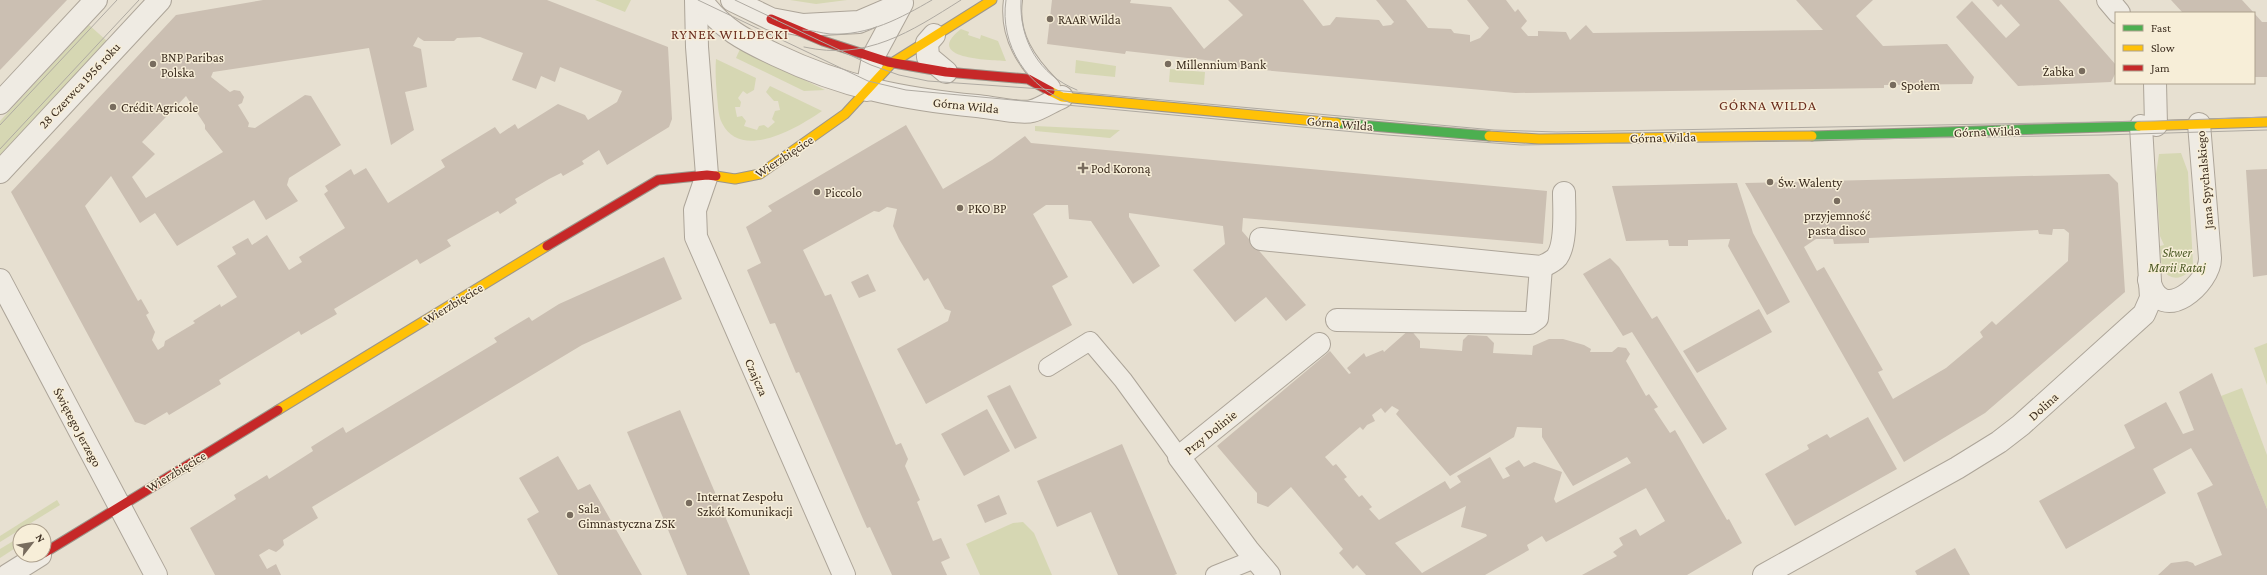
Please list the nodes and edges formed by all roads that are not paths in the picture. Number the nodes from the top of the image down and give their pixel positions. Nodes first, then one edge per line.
1 (96, 0) edge
2 (160, 0) edge
3 (696, 0) edge
4 (701, 0) edge
5 (732, 0) edge
6 (992, 0) edge
7 (1013, 0) edge
8 (2108, 0) edge
9 (903, 3) edge
10 (2118, 12) edge
11 (771, 19) junction
12 (934, 35) junction
13 (883, 60) junction
14 (946, 72) junction
15 (2155, 84) edge
16 (867, 90) junction
17 (1062, 97) junction
18 (0, 103) edge
19 (2267, 122) edge
20 (2199, 124) junction
21 (2148, 126) junction
22 (0, 172) edge
23 (707, 175) junction
24 (1564, 193) dead end
25 (1261, 239) dead end
26 (1541, 267) junction
27 (0, 280) edge
28 (2149, 280) junction
29 (1337, 320) dead end
30 (1319, 344) dead end
31 (1048, 367) dead end
32 (1179, 456) junction
33 (120, 506) junction
34 (52, 548) edge
35 (1254, 559) junction
36 (27, 563) edge
37 (8, 575) edge
38 (156, 575) edge
39 (844, 575) edge
40 (1215, 575) edge
41 (1269, 575) edge
42 (1764, 575) edge

1 - 18 street
2 - 22 street, 28 Czerwca 1956 roku
3 - 23 street
4 - 16 street
5 - 11 street
6 - 12 street
7 - 17 lane
8 - 10 street
9 - 11 street
9 - 13 street
11 - 13 street
12 - 13 street
12 - 14 street
13 - 14 street, Górna Wilda
13 - 16 street
14 - 17 street, Górna Wilda
15 - 21 street
16 - 17 street, Górna Wilda
16 - 23 street, Wierzbięcice
17 - 21 street, Górna Wilda
19 - 20 street, Górna Wilda
20 - 21 street, Górna Wilda
20 - 28 street, Jana Spychalskiego
21 - 28 street, Dolina
23 - 33 street, Wierzbięcice
23 - 39 street, Czajcza
24 - 26 street
25 - 26 street
26 - 29 street
27 - 33 street, Świętego Jerzego
28 - 42 street, Dolina
30 - 32 street, Przy Dolinie
31 - 32 lane
32 - 35 street, Przy Dolinie
33 - 34 street, Wierzbięcice
33 - 38 street, Świętego Jerzego
35 - 40 lane
35 - 41 street, Przy Dolinie
36 - 37 street

